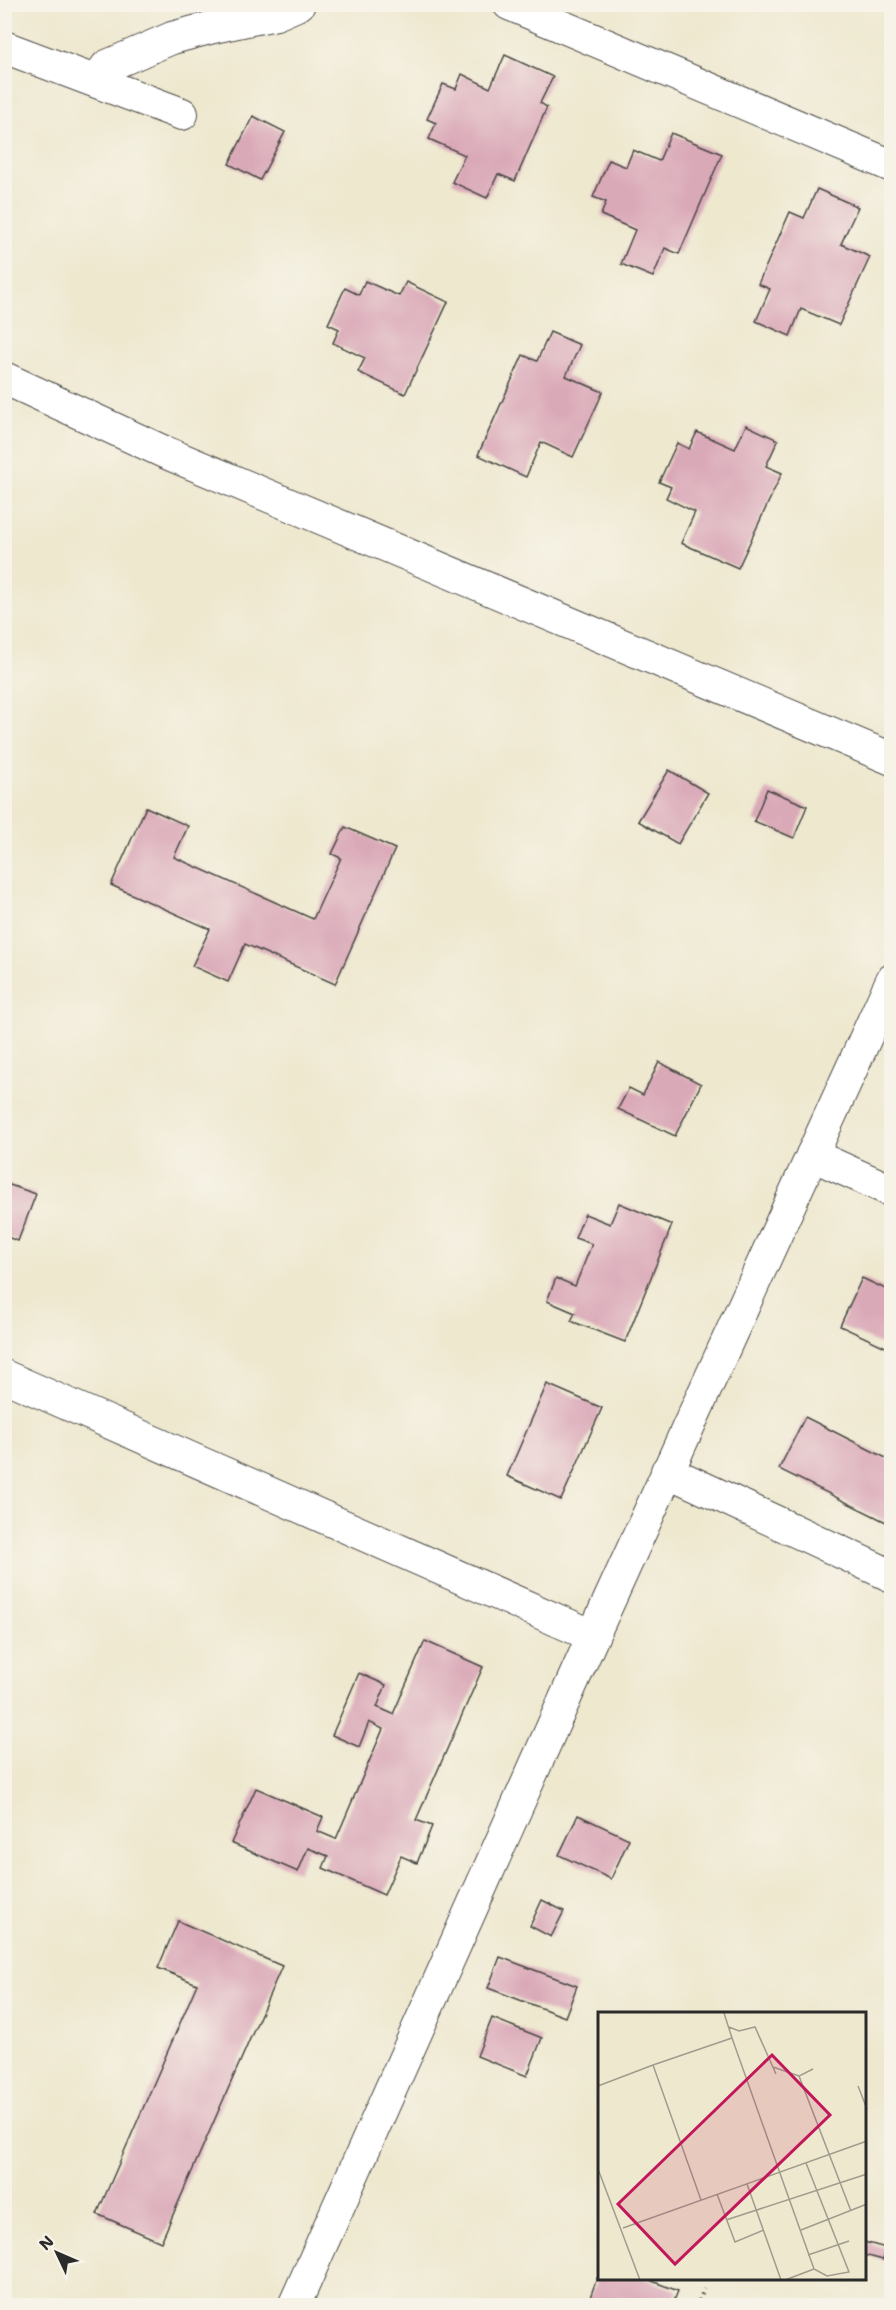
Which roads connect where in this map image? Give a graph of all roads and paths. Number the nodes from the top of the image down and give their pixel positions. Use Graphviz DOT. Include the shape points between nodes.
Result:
graph roads {
  1 [pos="299,4"];
  2 [pos="509,4"];
  3 [pos="4,47"];
  4 [pos="96,81"];
  5 [pos="182,114"];
  6 [pos="891,166"];
  7 [pos="4,378"];
  8 [pos="891,759"];
  9 [pos="891,980"];
  10 [pos="812,1155"];
  11 [pos="891,1191"];
  12 [pos="4,1376"];
  13 [pos="668,1471"];
  14 [pos="891,1576"];
  15 [pos="592,1636"];
  16 [pos="704,2289"];
  17 [pos="294,2306"];
  18 [pos="697,2306"];
  1 -- 4 [label="street" via="276,14 172,38 107,66"];
  2 -- 6 [label="street"];
  3 -- 4 [label="street"];
  4 -- 5 [label="street"];
  7 -- 8 [label="street" via="162,451"];
  9 -- 10 [label="street"];
  10 -- 11 [label="street"];
  10 -- 13 [label="street"];
  12 -- 15 [label="street"];
  13 -- 14 [label="street"];
  13 -- 15 [label="street"];
  15 -- 17 [label="street"];
  16 -- 18 [label="path"];
}
